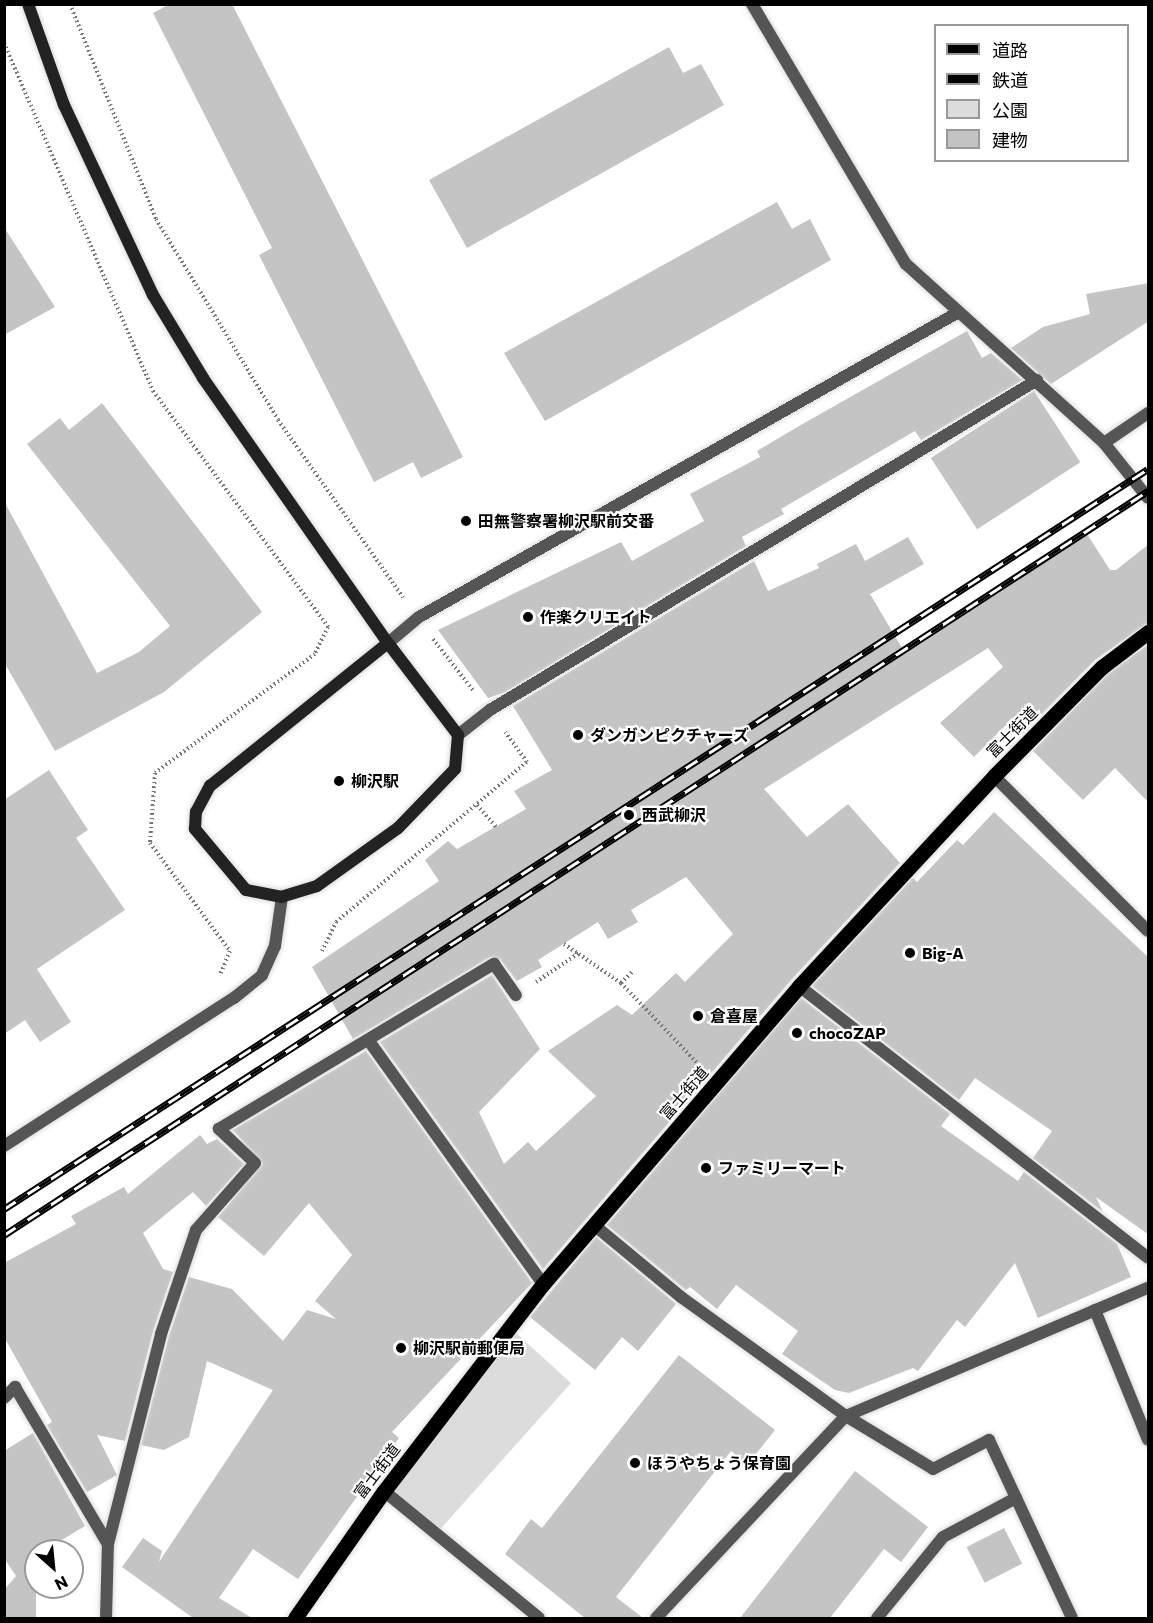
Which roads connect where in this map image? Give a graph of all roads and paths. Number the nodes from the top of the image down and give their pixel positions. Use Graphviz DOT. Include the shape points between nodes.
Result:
graph roads {
  1 [pos="28,4"];
  2 [pos="70,4"];
  3 [pos="752,4"];
  4 [pos="4,43"];
  5 [pos="957,313"];
  6 [pos="1037,380"];
  7 [pos="1149,413"];
  8 [pos="1104,442"];
  9 [pos="1149,498"];
  10 [pos="413,595"];
  11 [pos="1149,632"];
  12 [pos="433,639"];
  13 [pos="388,643"];
  14 [pos="474,691"];
  15 [pos="505,732"];
  16 [pos="458,735"];
  17 [pos="994,776"];
  18 [pos="477,805"];
  19 [pos="496,827"];
  20 [pos="282,897"];
  21 [pos="1149,931"];
  22 [pos="564,944"];
  23 [pos="322,951"];
  24 [pos="579,953"];
  25 [pos="633,971"];
  26 [pos="214,981"];
  27 [pos="621,983"];
  28 [pos="799,986"];
  29 [pos="516,995"];
  30 [pos="369,1041"];
  31 [pos="716,1083"];
  32 [pos="4,1146"];
  33 [pos="594,1225"];
  34 [pos="1149,1258"];
  35 [pos="543,1284"];
  36 [pos="1149,1288"];
  37 [pos="1095,1310"];
  38 [pos="4,1398"];
  39 [pos="846,1416"];
  40 [pos="1149,1440"];
  41 [pos="384,1491"];
  42 [pos="1016,1498"];
  43 [pos="108,1544"];
  44 [pos="106,1618"];
  45 [pos="295,1618"];
  46 [pos="539,1618"];
  47 [pos="656,1618"];
  48 [pos="877,1618"];
  49 [pos="1072,1618"];
  1 -- 13 [label="street" via="64,105 153,295 203,378"];
  2 -- 10 [label="path" via="156,219 278,420 389,582 404,599"];
  3 -- 5 [label="street" via="906,264"];
  4 -- 26 [label="path" via="153,391 328,627 315,654 155,773 150,843 230,951"];
  5 -- 6 [label="street"];
  5 -- 13 [label="street" via="419,617"];
  6 -- 8 [label="street"];
  6 -- 16 [label="street" via="490,710"];
  7 -- 8 [label="street"];
  8 -- 9 [label="street"];
  11 -- 17 [label="main road, 富士街道" via="1102,667"];
  12 -- 14 [label="path"];
  13 -- 16 [label="street"];
  13 -- 20 [label="street" via="210,786 196,812 195,829 246,890"];
  15 -- 18 [label="path" via="527,762"];
  16 -- 20 [label="street" via="454,769 398,828 317,886"];
  17 -- 21 [label="street"];
  17 -- 28 [label="main road, 富士街道"];
  18 -- 19 [label="path"];
  18 -- 23 [label="path" via="336,922"];
  20 -- 32 [label="street" via="275,946 262,975 234,998"];
  22 -- 24 [label="path"];
  24 -- 27 [label="path"];
  24 -- 29 [label="path"];
  25 -- 27 [label="path"];
  27 -- 31 [label="path"];
  28 -- 31 [label="main road, 富士街道"];
  28 -- 34 [label="street"];
  29 -- 30 [label="street" via="494,964"];
  30 -- 35 [label="street"];
  30 -- 43 [label="street" via="219,1129 255,1163 196,1230 161,1334"];
  31 -- 33 [label="main road, 富士街道"];
  33 -- 35 [label="main road, 富士街道"];
  33 -- 39 [label="street" via="681,1298"];
  35 -- 41 [label="main road, 富士街道"];
  36 -- 37 [label="street"];
  37 -- 39 [label="street"];
  37 -- 40 [label="street"];
  38 -- 43 [label="street" via="15,1387"];
  39 -- 42 [label="street" via="933,1469 989,1440"];
  39 -- 47 [label="street"];
  41 -- 45 [label="main road, 富士街道"];
  41 -- 46 [label="street"];
  42 -- 48 [label="street" via="943,1537"];
  42 -- 49 [label="street"];
  43 -- 44 [label="street"];
}
